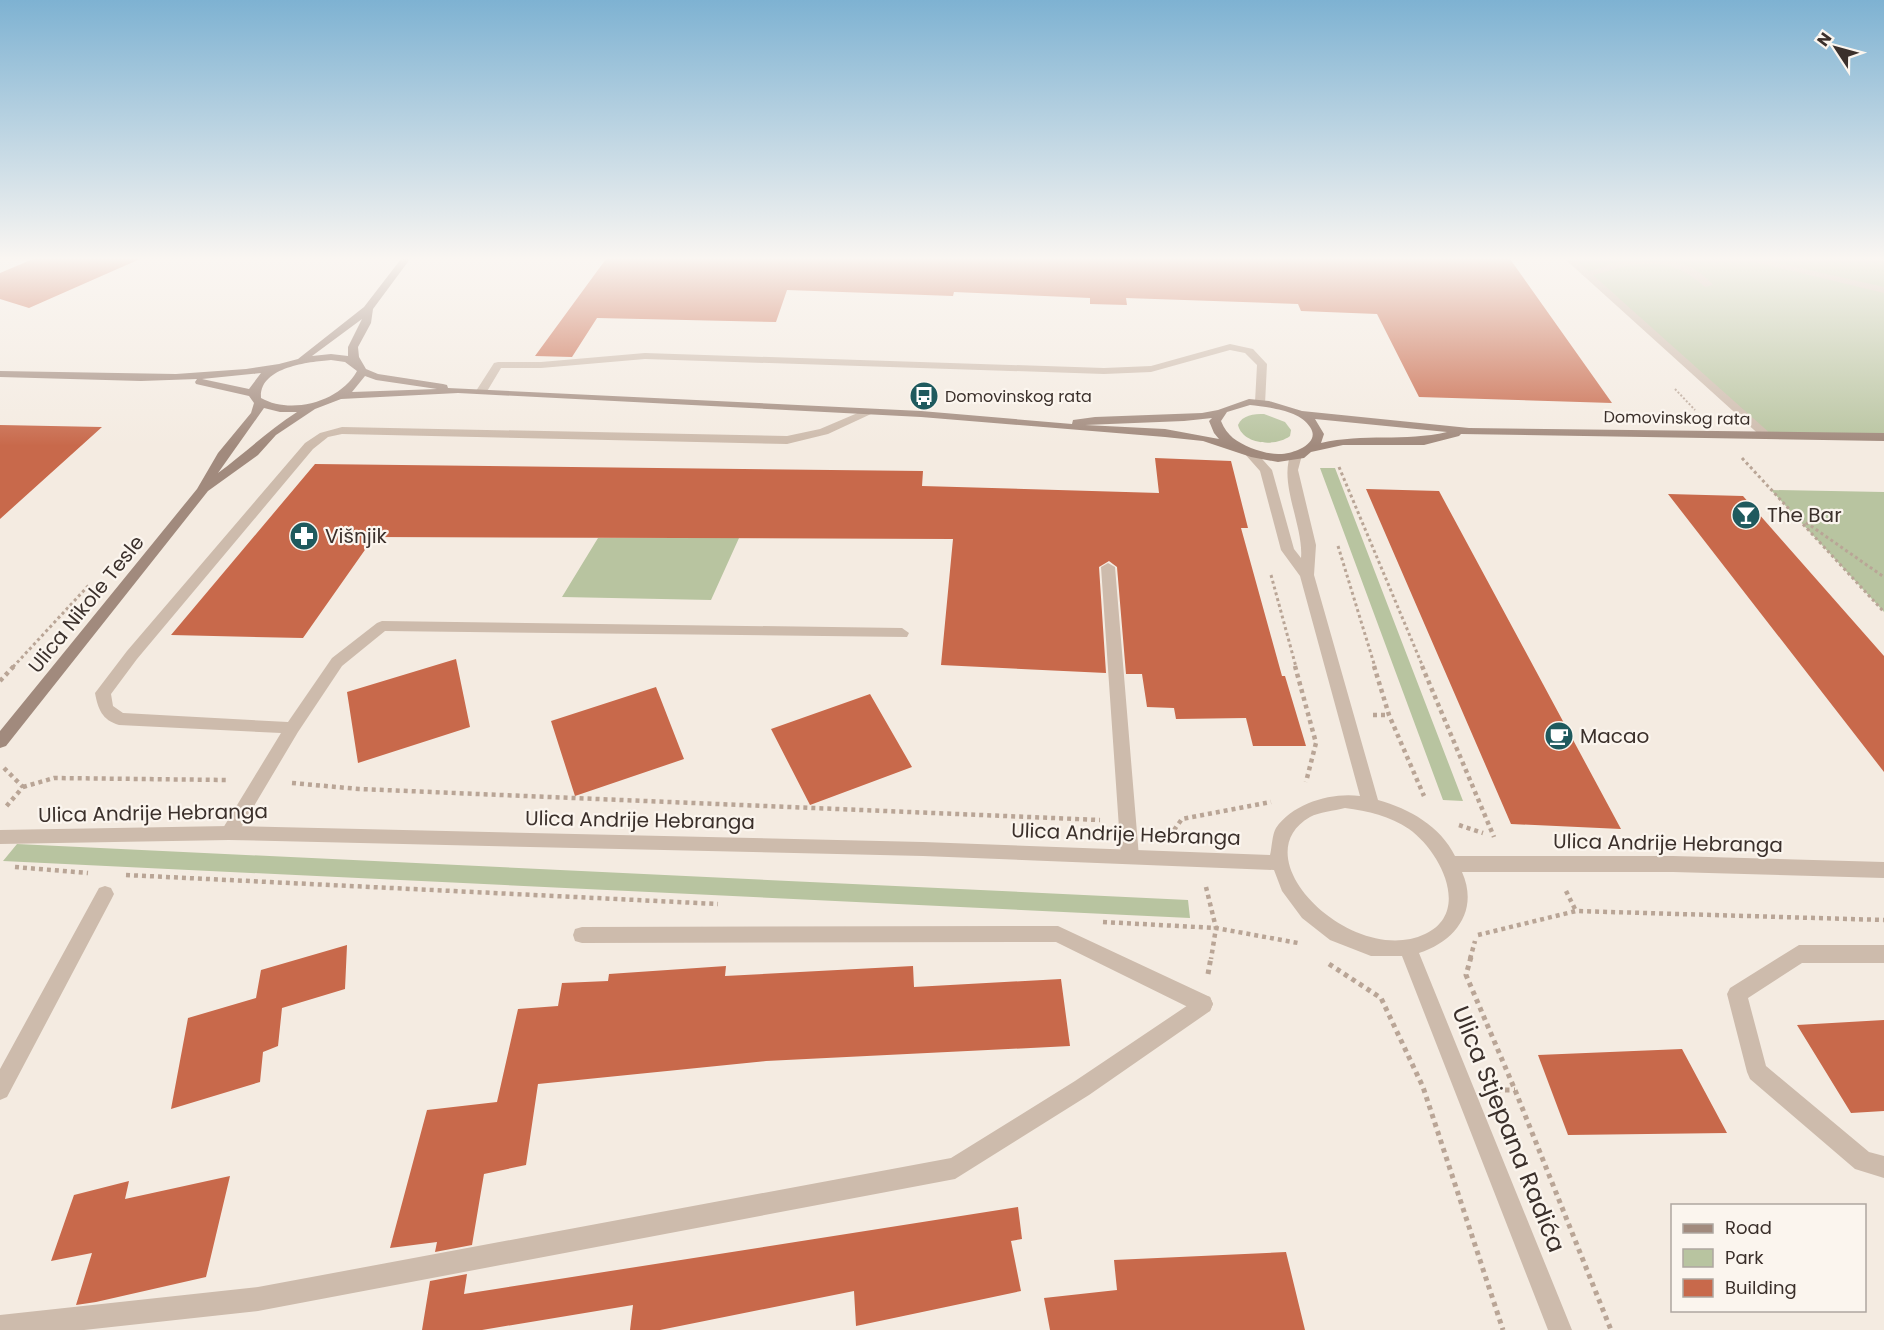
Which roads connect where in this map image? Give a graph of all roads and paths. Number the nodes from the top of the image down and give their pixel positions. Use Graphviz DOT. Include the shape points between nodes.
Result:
graph roads {
  1 [pos="353,321"];
  2 [pos="366,321"];
  3 [pos="1639,321"];
  4 [pos="296,362"];
  5 [pos="281,367"];
  6 [pos="359,367"];
  7 [pos="0,374"];
  8 [pos="171,377"];
  9 [pos="458,390"];
  10 [pos="482,391"];
  11 [pos="340,396"];
  12 [pos="256,398"];
  13 [pos="1261,402"];
  14 [pos="320,404"];
  15 [pos="867,412"];
  16 [pos="1220,413"];
  17 [pos="1302,414"];
  18 [pos="1054,425"];
  19 [pos="1469,431"];
  20 [pos="1720,436"];
  21 [pos="1768,437"];
  22 [pos="1884,437"];
  23 [pos="1235,447"];
  24 [pos="1310,449"];
  25 [pos="1250,453"];
  26 [pos="1296,455"];
  27 [pos="1733,461"];
  28 [pos="1744,461"];
  29 [pos="1756,461"];
  30 [pos="1337,462"];
  31 [pos="202,490"];
  32 [pos="1794,515"];
  33 [pos="1336,538"];
  34 [pos="1108,567"];
  35 [pos="1270,568"];
  36 [pos="1306,575"];
  37 [pos="1884,577"];
  38 [pos="1884,612"];
  39 [pos="902,633"];
  40 [pos="292,728"];
  41 [pos="0,742"];
  42 [pos="260,781"];
  43 [pos="1305,785"];
  44 [pos="23,788"];
  45 [pos="1281,800"];
  46 [pos="1371,804"];
  47 [pos="1428,805"];
  48 [pos="1127,821"];
  49 [pos="1453,823"];
  50 [pos="1174,830"];
  51 [pos="229,833"];
  52 [pos="0,837"];
  53 [pos="1494,837"];
  54 [pos="1504,838"];
  55 [pos="1130,857"];
  56 [pos="1198,860"];
  57 [pos="1279,862"];
  58 [pos="1452,864"];
  59 [pos="119,874"];
  60 [pos="1881,874"];
  61 [pos="105,894"];
  62 [pos="727,904"];
  63 [pos="1884,920"];
  64 [pos="1097,922"];
  65 [pos="1216,928"];
  66 [pos="582,935"];
  67 [pos="1304,947"];
  68 [pos="1408,948"];
  69 [pos="1884,954"];
  70 [pos="1323,960"];
  71 [pos="1203,1004"];
  72 [pos="0,1090"];
  73 [pos="1884,1167"];
  74 [pos="0,1327"];
  75 [pos="1503,1330"];
  76 [pos="1560,1330"];
  77 [pos="1611,1330"];
  1 -- 4 [label="main road"];
  2 -- 6 [label="main road" via="352,347"];
  3 -- 21 [label="street"];
  4 -- 5 [label="main road"];
  4 -- 6 [label="main road" via="331,357"];
  5 -- 8 [label="main road"];
  5 -- 12 [label="main road, Ulica Nikole Tesle" via="255,385"];
  6 -- 9 [label="main road" via="376,377"];
  6 -- 11 [label="main road" via="360,379"];
  7 -- 8 [label="main road"];
  8 -- 12 [label="main road" via="223,385"];
  9 -- 10 [label="main road"];
  9 -- 11 [label="main road"];
  10 -- 13 [label="street" via="498,365 645,356 1104,371 1151,369 1230,347 1249,351 1262,364"];
  10 -- 15 [label="main road"];
  11 -- 14 [label="main road"];
  12 -- 14 [label="main road" via="285,409"];
  12 -- 31 [label="main road, Ulica Nikole Tesle" via="256,414 222,456"];
  13 -- 16 [label="main road" via="1236,404"];
  13 -- 17 [label="main road, Domovinskog rata"];
  14 -- 31 [label="main road, Ulica Nikole Tesle" via="272,433 254,452"];
  15 -- 18 [label="main road"];
  15 -- 40 [label="street" via="824,432 788,440 342,430 324,435 309,446 250,514 103,693 106,709 119,719"];
  16 -- 18 [label="main road" via="1202,417 1107,417"];
  16 -- 23 [label="main road" via="1215,421 1216,430"];
  17 -- 19 [label="main road, Domovinskog rata"];
  17 -- 24 [label="main road" via="1318,435"];
  18 -- 23 [label="main road" via="1165,433"];
  19 -- 20 [label="main road, Domovinskog rata"];
  19 -- 24 [label="main road, Domovinskog rata" via="1424,441 1343,441"];
  20 -- 21 [label="main road, Domovinskog rata"];
  20 -- 28 [label="path"];
  21 -- 22 [label="main road, Domovinskog rata"];
  23 -- 25 [label="main road, Domovinskog rata"];
  24 -- 26 [label="main road, Domovinskog rata"];
  25 -- 26 [label="main road, Domovinskog rata" via="1267,457"];
  25 -- 36 [label="street" via="1266,470 1288,550"];
  26 -- 36 [label="street" via="1292,470 1309,545"];
  27 -- 28 [label="path"];
  28 -- 29 [label="path"];
  28 -- 32 [label="path"];
  30 -- 53 [label="path"];
  31 -- 41 [label="main road, Ulica Nikole Tesle"];
  32 -- 37 [label="path"];
  32 -- 38 [label="path"];
  33 -- 47 [label="path" via="1389,715"];
  34 -- 48 [label="street"];
  35 -- 43 [label="path" via="1316,743"];
  36 -- 46 [label="street"];
  39 -- 40 [label="street" via="382,626 337,662"];
  40 -- 42 [label="street"];
  42 -- 44 [label="path" via="54,778"];
  42 -- 48 [label="path"];
  42 -- 51 [label="street"];
  45 -- 50 [label="path" via="1182,819"];
  46 -- 57 [label="street" via="1322,803 1303,812 1287,824 1280,842"];
  46 -- 58 [label="street" via="1419,826"];
  48 -- 50 [label="path"];
  48 -- 55 [label="street"];
  49 -- 53 [label="path"];
  50 -- 56 [label="path"];
  51 -- 52 [label="street, Ulica Andrije Hebranga"];
  51 -- 55 [label="street, Ulica Andrije Hebranga"];
  53 -- 54 [label="path"];
  55 -- 56 [label="street, Ulica Andrije Hebranga"];
  56 -- 57 [label="street, Ulica Andrije Hebranga"];
  56 -- 65 [label="path"];
  57 -- 68 [label="street" via="1285,885 1301,907 1323,926 1379,948"];
  58 -- 60 [label="street, Ulica Andrije Hebranga" via="1673,864"];
  58 -- 68 [label="street" via="1459,886 1458,908 1449,927 1432,941"];
  59 -- 62 [label="path"];
  61 -- 72 [label="street"];
  63 -- 77 [label="path" via="1576,911 1477,935 1466,975"];
  64 -- 65 [label="path"];
  65 -- 67 [label="path" via="1295,941"];
  65 -- 71 [label="path"];
  66 -- 71 [label="street" via="1058,934"];
  68 -- 76 [label="street, Ulica Stjepana Radića"];
  69 -- 73 [label="street" via="1799,954 1737,994 1757,1072 1863,1161"];
  70 -- 75 [label="path" via="1381,998 1423,1087"];
  71 -- 74 [label="street" via="1082,1089 955,1168 258,1299"];
}
